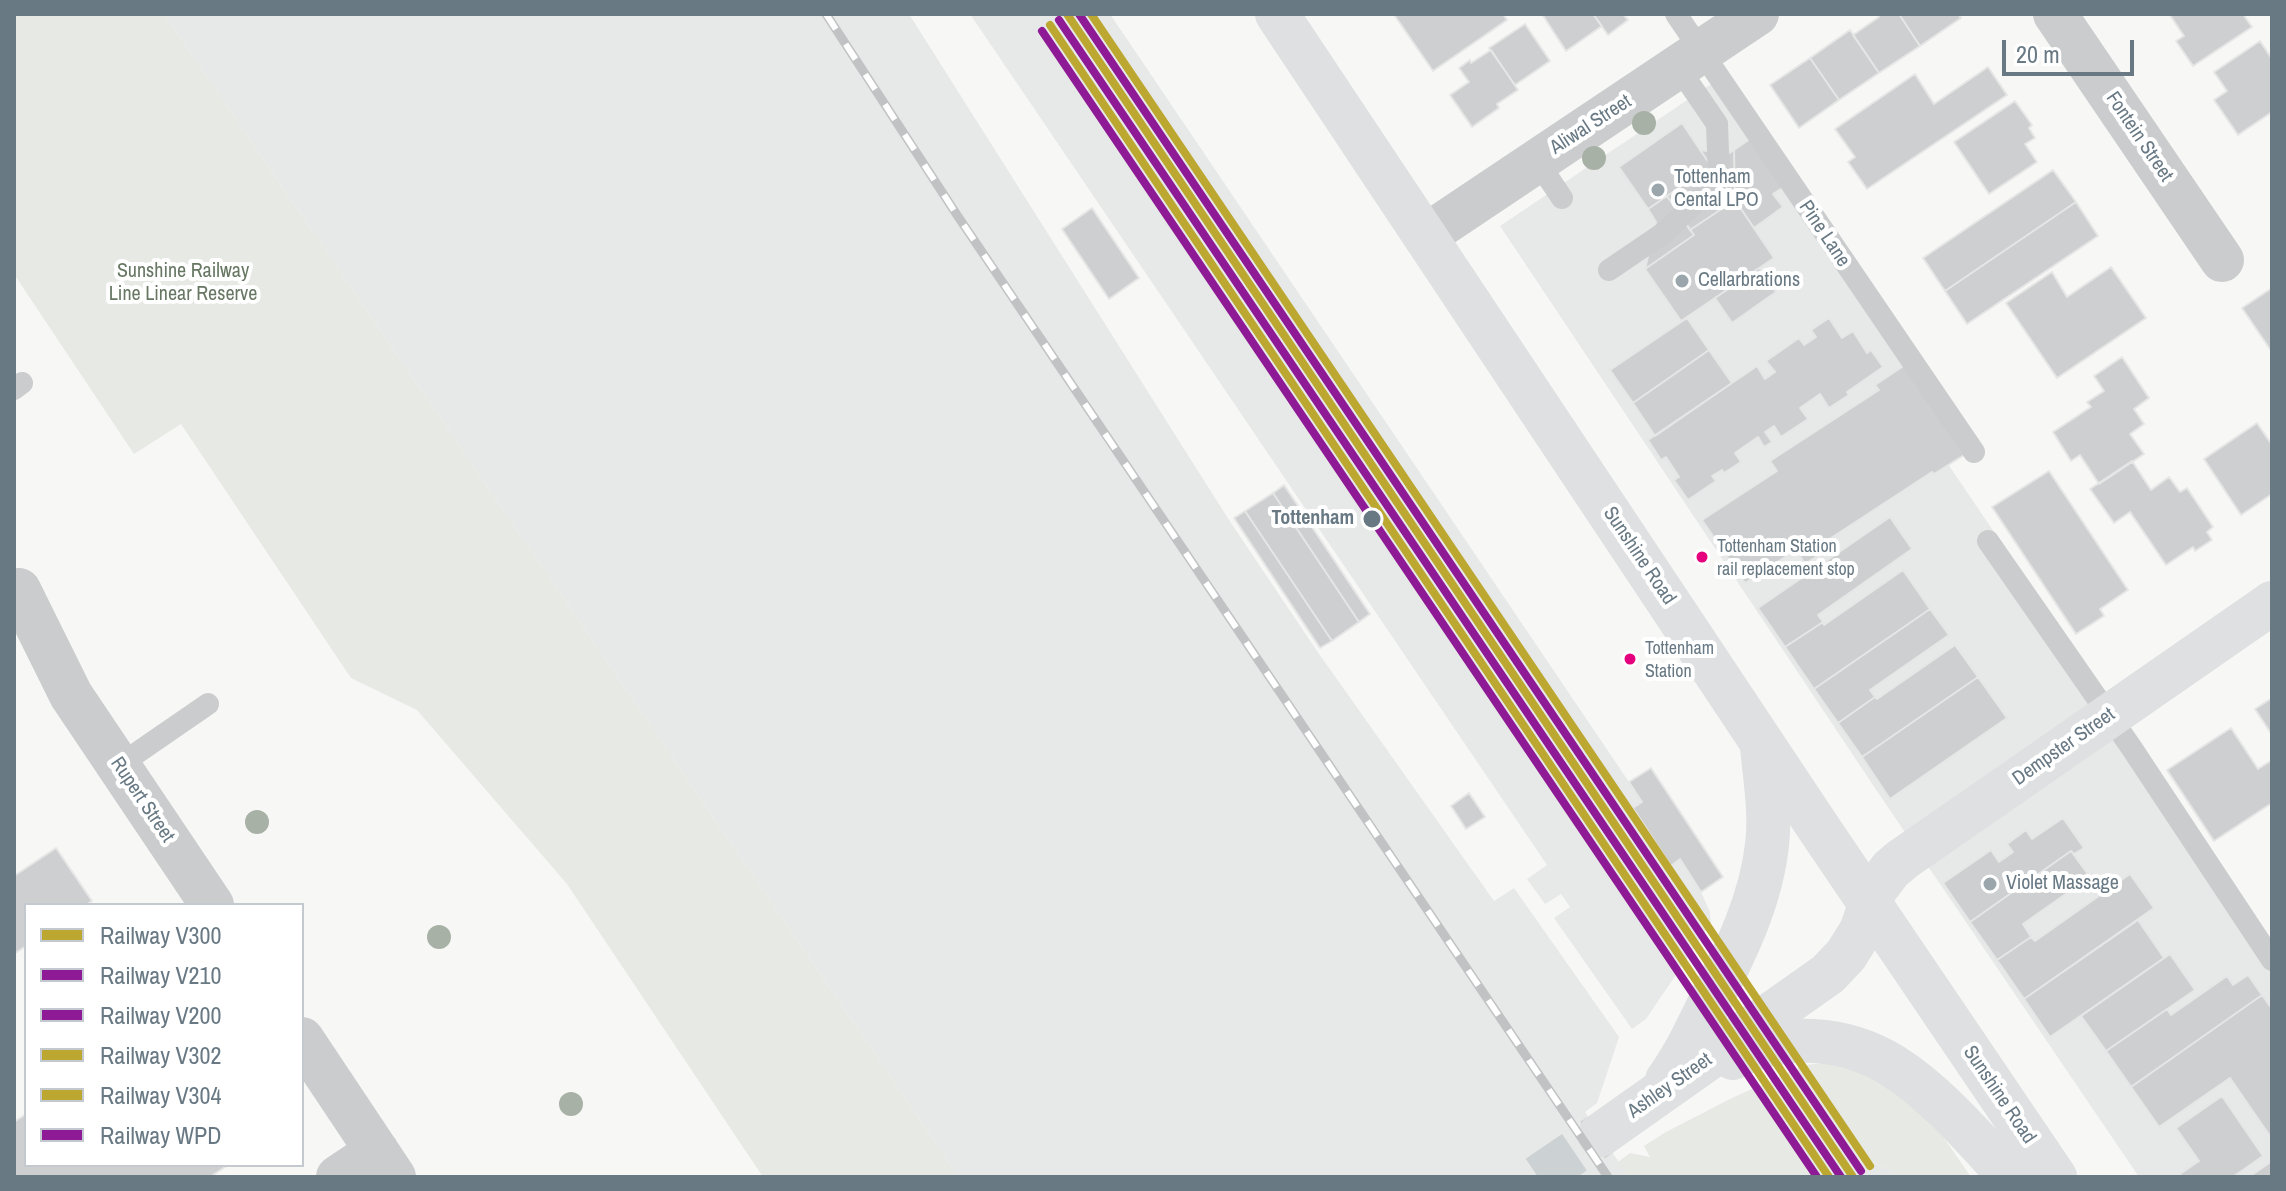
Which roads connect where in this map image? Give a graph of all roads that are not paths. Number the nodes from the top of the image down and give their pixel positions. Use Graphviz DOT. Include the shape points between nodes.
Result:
graph roads {
  1 [pos="1277,14"];
  2 [pos="1676,14"];
  3 [pos="1757,14"];
  4 [pos="2055,14"];
  5 [pos="1690,60"];
  6 [pos="1537,161"];
  7 [pos="1562,198"];
  8 [pos="1425,236"];
  9 [pos="2222,260"];
  10 [pos="1609,270"];
  11 [pos="1974,452"];
  12 [pos="1988,541"];
  13 [pos="16,582"];
  14 [pos="2272,603"];
  15 [pos="14,633"];
  16 [pos="71,695"];
  17 [pos="208,704"];
  18 [pos="2110,716"];
  19 [pos="1761,739"];
  20 [pos="118,766"];
  21 [pos="1869,902"];
  22 [pos="211,903"];
  23 [pos="2272,960"];
  24 [pos="304,1042"];
  25 [pos="1654,1098"];
  26 [pos="1600,1135"];
  27 [pos="386,1164"];
  28 [pos="338,1177"];
  29 [pos="2010,1177"];
  30 [pos="2055,1177"];
  1 -- 8 [label="main road, Sunshine Road"];
  2 -- 5 [label="lane, Pine Lane"];
  3 -- 5 [label="street, Aliwal Street"];
  4 -- 9 [label="street, Fontein Street"];
  5 -- 6 [label="street, Aliwal Street"];
  5 -- 10 [label="lane" via="1717,124 1719,179 1665,232"];
  5 -- 11 [label="lane, Pine Lane"];
  6 -- 7 [label="lane"];
  6 -- 8 [label="street, Aliwal Street"];
  8 -- 19 [label="main road, Sunshine Road"];
  12 -- 18 [label="lane"];
  13 -- 16 [label="street, Rupert Street"];
  14 -- 18 [label="main road, Dempster Street"];
  15 -- 16 [label="street, Rupert Street"];
  16 -- 20 [label="street, Rupert Street"];
  17 -- 20 [label="lane"];
  18 -- 21 [label="main road, Dempster Street" via="1903,859 1882,878"];
  18 -- 23 [label="lane"];
  19 -- 21 [label="main road, Sunshine Road"];
  19 -- 25 [label="main road" via="1768,821 1763,871 1727,971"];
  20 -- 22 [label="street, Rupert Street"];
  21 -- 25 [label="main road, Ashley Street" via="1861,931 1828,974"];
  21 -- 30 [label="main road, Sunshine Road"];
  24 -- 27 [label="street"];
  25 -- 26 [label="main road, Ashley Street"];
  25 -- 29 [label="main road" via="1760,1046 1790,1040 1831,1044 1879,1059 1906,1075"];
  27 -- 28 [label="street"];
}
